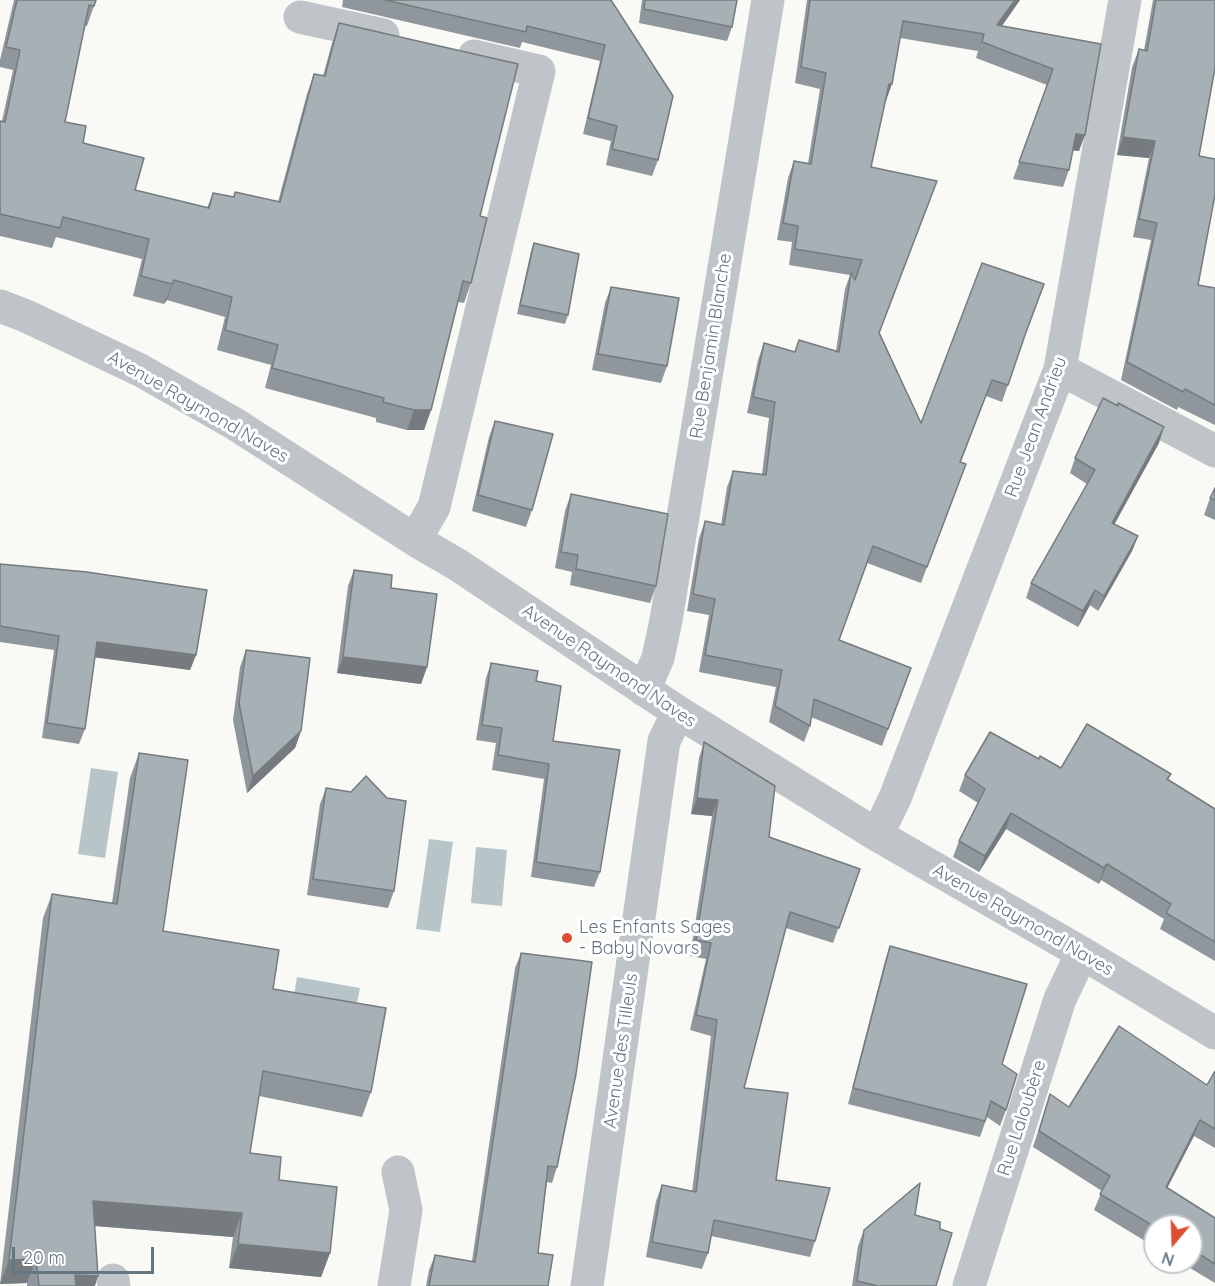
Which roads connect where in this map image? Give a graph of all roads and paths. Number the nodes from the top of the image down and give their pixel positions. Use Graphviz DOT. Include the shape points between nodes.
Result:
graph roads {
  1 [pos="768,0"];
  2 [pos="1125,0"];
  3 [pos="300,17"];
  4 [pos="414,42"];
  5 [pos="448,50"];
  6 [pos="0,306"];
  7 [pos="1060,369"];
  8 [pos="1215,450"];
  9 [pos="415,540"];
  10 [pos="644,690"];
  11 [pos="678,712"];
  12 [pos="877,835"];
  13 [pos="1082,953"];
  14 [pos="1215,1033"];
  15 [pos="398,1172"];
  16 [pos="394,1286"];
  17 [pos="587,1286"];
  18 [pos="969,1286"];
  1 -- 10 [label="street, Rue Benjamin Blanche" via="666,620 658,658"];
  2 -- 7 [label="street, Rue Jean Andrieu"];
  3 -- 4 [label="street"];
  5 -- 9 [label="street" via="539,71 434,507"];
  6 -- 9 [label="street, Avenue Raymond Naves" via="140,370 235,424"];
  7 -- 8 [label="street"];
  7 -- 12 [label="street, Rue Jean Andrieu" via="895,798"];
  9 -- 10 [label="street, Avenue Raymond Naves"];
  10 -- 11 [label="street, Avenue Raymond Naves"];
  11 -- 12 [label="street, Avenue Raymond Naves"];
  11 -- 17 [label="street, Avenue des Tilleuls" via="664,741"];
  12 -- 13 [label="street, Avenue Raymond Naves"];
  13 -- 14 [label="street, Avenue Raymond Naves"];
  13 -- 18 [label="street, Rue Laloubère" via="1060,999"];
  15 -- 16 [label="street" via="406,1210"];
}
